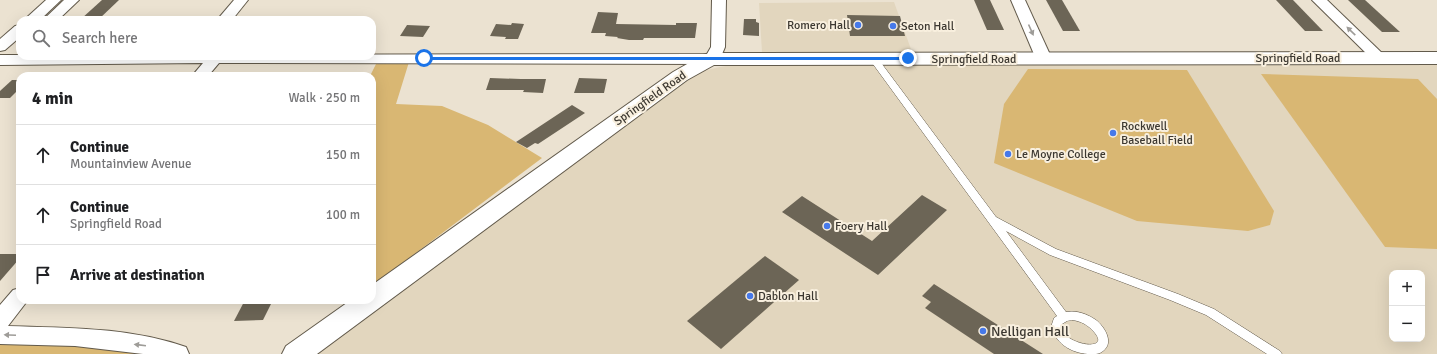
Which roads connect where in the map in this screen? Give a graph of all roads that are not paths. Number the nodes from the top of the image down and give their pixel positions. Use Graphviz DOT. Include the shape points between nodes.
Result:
graph roads {
  1 [pos="54,0"];
  2 [pos="72,0"];
  3 [pos="240,0"];
  4 [pos="719,0"];
  5 [pos="1018,0"];
  6 [pos="1319,0"];
  7 [pos="36,16"];
  8 [pos="54,16"];
  9 [pos="227,16"];
  10 [pos="16,35"];
  11 [pos="16,49"];
  12 [pos="2,58"];
  13 [pos="16,58"];
  14 [pos="376,58"];
  15 [pos="873,58"];
  16 [pos="1380,58"];
  17 [pos="1437,58"];
  18 [pos="710,59"];
  19 [pos="1044,59"];
  20 [pos="213,60"];
  21 [pos="203,72"];
  22 [pos="991,219"];
  23 [pos="376,295"];
  24 [pos="16,301"];
  25 [pos="364,304"];
  26 [pos="1064,317"];
  27 [pos="0,320"];
  28 [pos="0,335"];
  29 [pos="1079,353"];
  30 [pos="178,354"];
  31 [pos="296,354"];
  32 [pos="1276,354"];
  1 -- 7 [label="street"];
  2 -- 8 [label="street"];
  3 -- 9 [label="street"];
  4 -- 18 [label="street" via="718,47 715,56"];
  5 -- 19 [label="street, one-way"];
  16 -- 6 [label="street, one-way"];
  10 -- 12 [label="street"];
  11 -- 12 [label="street"];
  12 -- 13 [label="street"];
  14 -- 18 [label="street"];
  15 -- 18 [label="street, Springfield Road"];
  15 -- 19 [label="street, Springfield Road"];
  15 -- 22 [label="lane"];
  16 -- 17 [label="street, Springfield Road"];
  16 -- 19 [label="street, Springfield Road"];
  18 -- 23 [label="street, Springfield Road" via="680,76"];
  20 -- 21 [label="street"];
  22 -- 26 [label="lane"];
  22 -- 32 [label="lane" via="1053,252 1210,312"];
  24 -- 27 [label="street"];
  25 -- 31 [label="street, Springfield Road"];
  26 -- 29 [label="lane" via="1056,324 1056,332 1060,340"];
  26 -- 29 [label="lane" via="1086,318 1101,331 1103,339 1096,351"];
  30 -- 28 [label="street, one-way" via="146,345 76,337"];
}
